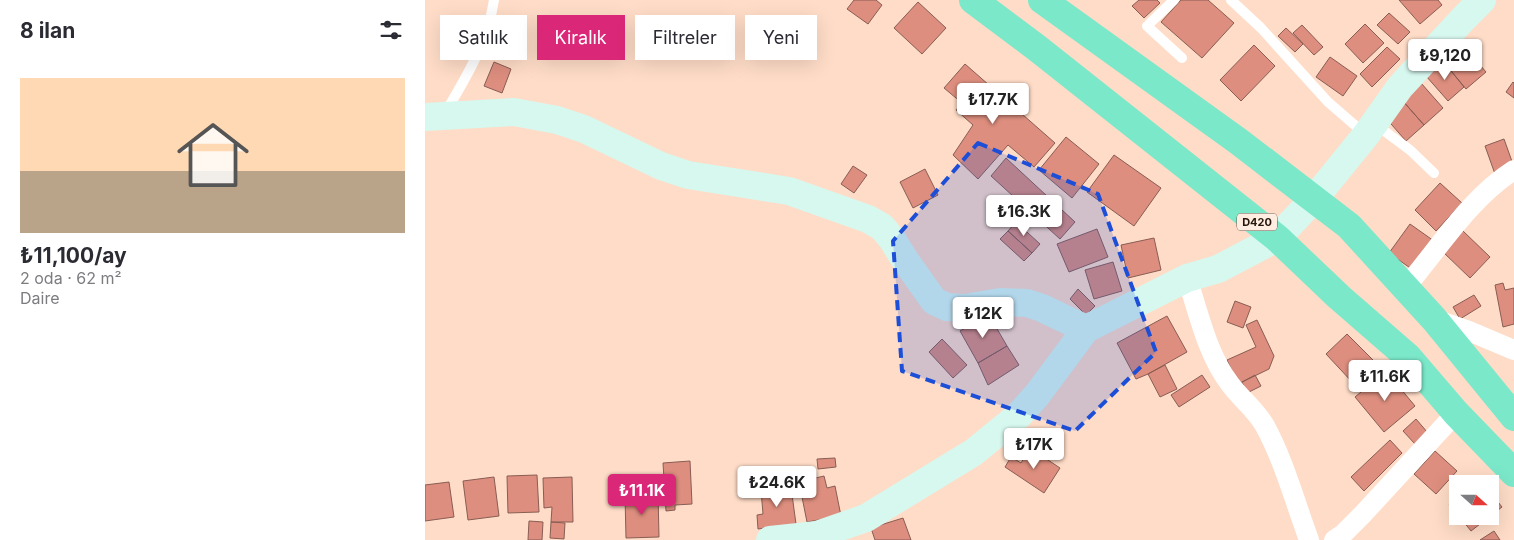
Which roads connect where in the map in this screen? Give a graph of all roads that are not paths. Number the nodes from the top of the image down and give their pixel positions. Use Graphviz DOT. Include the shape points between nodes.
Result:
graph roads {
  1 [pos="494,0"];
  2 [pos="973,0"];
  3 [pos="1173,0"];
  4 [pos="1231,0"];
  5 [pos="1483,0"];
  6 [pos="1050,3"];
  7 [pos="1182,58"];
  8 [pos="434,117"];
  9 [pos="1370,129"];
  10 [pos="1514,170"];
  11 [pos="1434,173"];
  12 [pos="1314,199"];
  13 [pos="1277,238"];
  14 [pos="1187,278"];
  15 [pos="1405,288"];
  16 [pos="1434,319"];
  17 [pos="1086,329"];
  18 [pos="1514,350"];
  19 [pos="1456,413"];
  20 [pos="1514,417"];
  21 [pos="1514,473"];
  22 [pos="770,540"];
  23 [pos="1309,540"];
  24 [pos="1334,540"];
  1 -- 8 [label="lane" via="492,16 476,57 458,92"];
  2 -- 13 [label="highway, D420"];
  3 -- 7 [label="lane" via="1147,26"];
  4 -- 9 [label="lane" via="1328,102"];
  5 -- 9 [label="street" via="1400,87"];
  6 -- 12 [label="highway"];
  8 -- 17 [label="street" via="514,112 557,120 687,175 789,191 868,219 881,227 934,301 947,307 965,308 999,302 1027,303"];
  9 -- 11 [label="lane" via="1410,150"];
  9 -- 12 [label="street"];
  10 -- 15 [label="street" via="1491,186 1473,205"];
  12 -- 13 [label="street"];
  12 -- 15 [label="highway" via="1349,226"];
  13 -- 14 [label="street" via="1218,270"];
  13 -- 19 [label="highway, D420" via="1408,356"];
  14 -- 17 [label="street"];
  14 -- 23 [label="street" via="1216,361 1230,384 1258,415 1276,449"];
  15 -- 16 [label="highway"];
  16 -- 18 [label="street"];
  16 -- 20 [label="highway"];
  17 -- 22 [label="street" via="1018,416 974,452 866,518 817,535"];
  19 -- 21 [label="highway, D420"];
  19 -- 24 [label="street" via="1363,514"];
}
